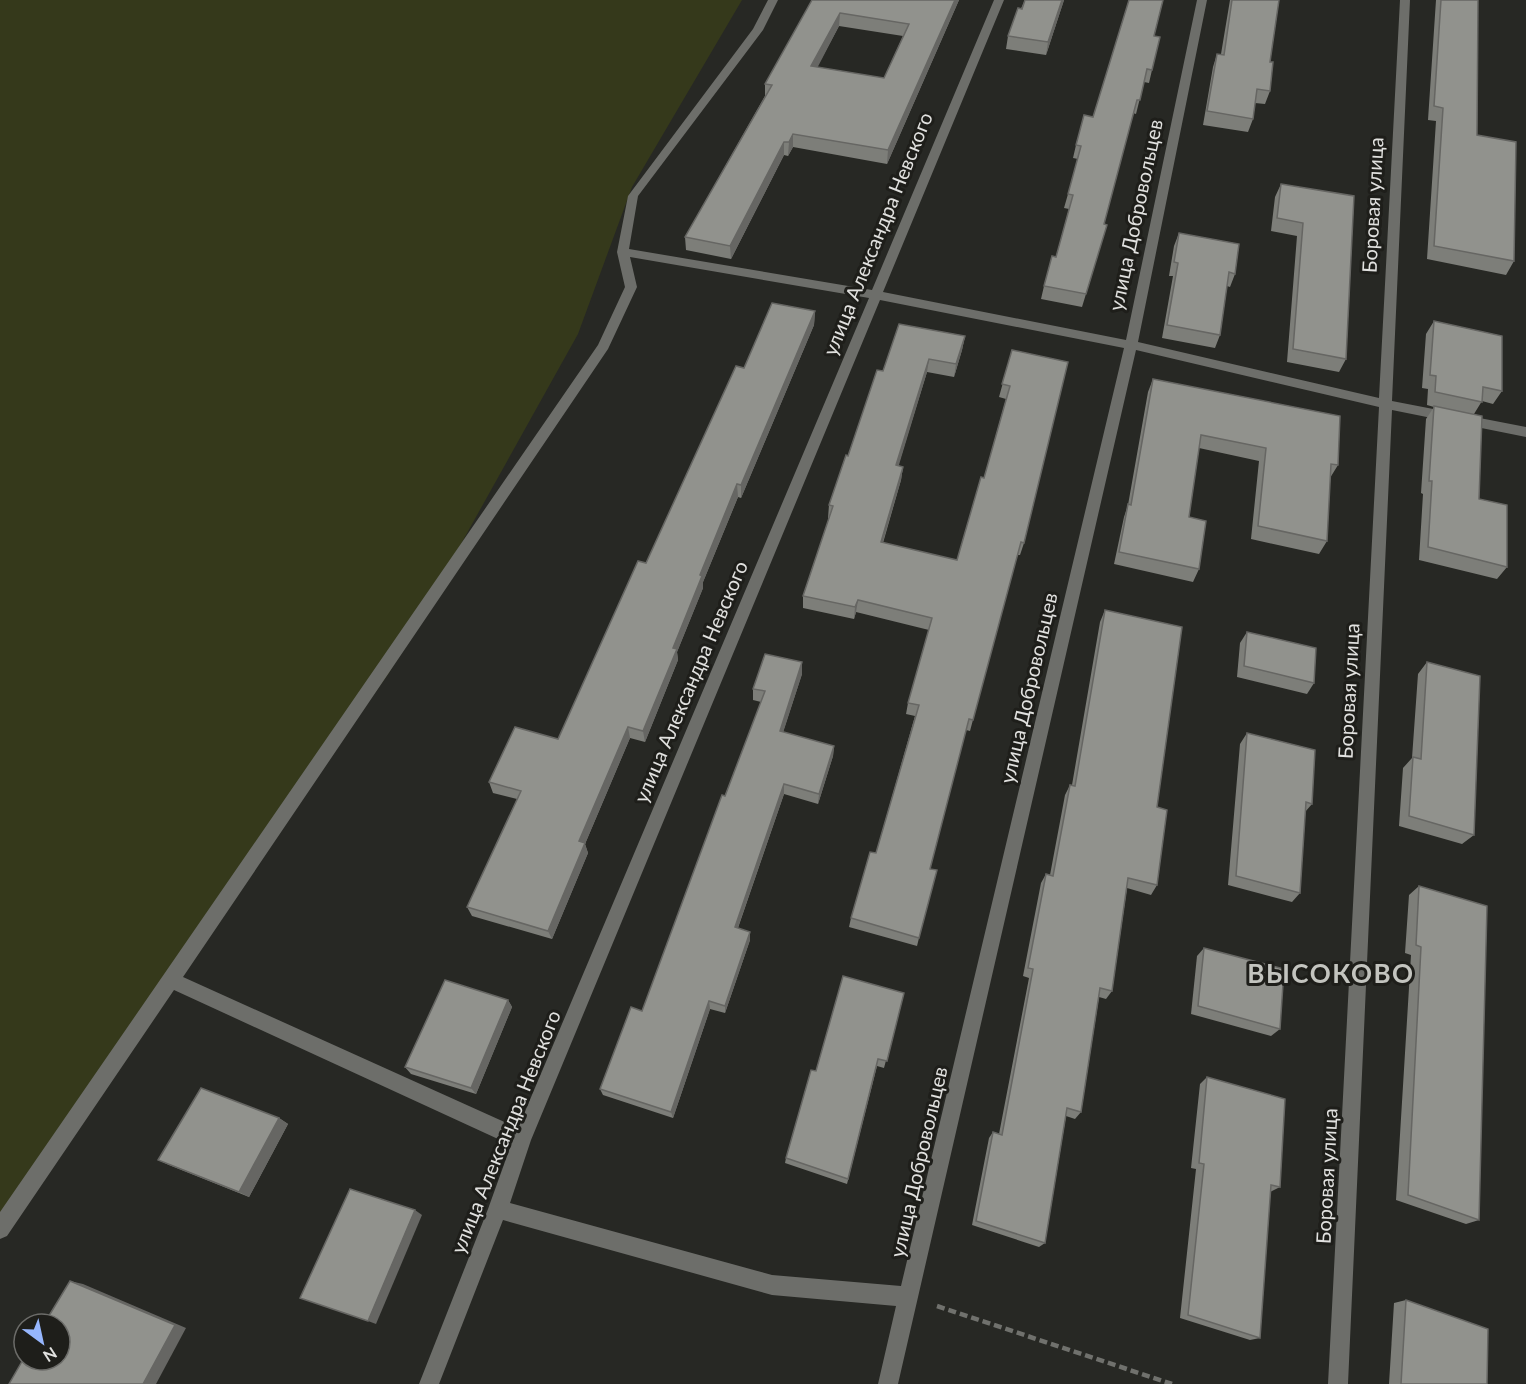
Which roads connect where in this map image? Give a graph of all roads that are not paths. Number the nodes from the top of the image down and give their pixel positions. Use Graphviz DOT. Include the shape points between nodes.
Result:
graph roads {
  1 [pos="773,0"];
  2 [pos="999,0"];
  3 [pos="1202,0"];
  4 [pos="1405,0"];
  5 [pos="624,252"];
  6 [pos="876,295"];
  7 [pos="1131,345"];
  8 [pos="1384,405"];
  9 [pos="1526,432"];
  10 [pos="171,980"];
  11 [pos="522,1140"];
  12 [pos="498,1209"];
  13 [pos="0,1229"];
  14 [pos="909,1297"];
  15 [pos="429,1384"];
  16 [pos="888,1384"];
  17 [pos="1338,1384"];
  1 -- 5 [label="street" via="758,30 633,196"];
  2 -- 6 [label="street, улица Александра Невского"];
  3 -- 7 [label="street, улица Добровольцев"];
  4 -- 8 [label="street, Боровая улица"];
  5 -- 6 [label="street"];
  5 -- 10 [label="street" via="631,287 604,346"];
  6 -- 7 [label="street"];
  6 -- 11 [label="street, улица Александра Невского"];
  7 -- 8 [label="street"];
  7 -- 14 [label="street, улица Добровольцев"];
  8 -- 9 [label="street"];
  8 -- 17 [label="street, Боровая улица"];
  10 -- 11 [label="street"];
  10 -- 13 [label="street"];
  11 -- 12 [label="street, улица Александра Невского"];
  12 -- 14 [label="street" via="772,1285"];
  12 -- 15 [label="street, улица Александра Невского"];
  14 -- 16 [label="street, улица Добровольцев"];
}
